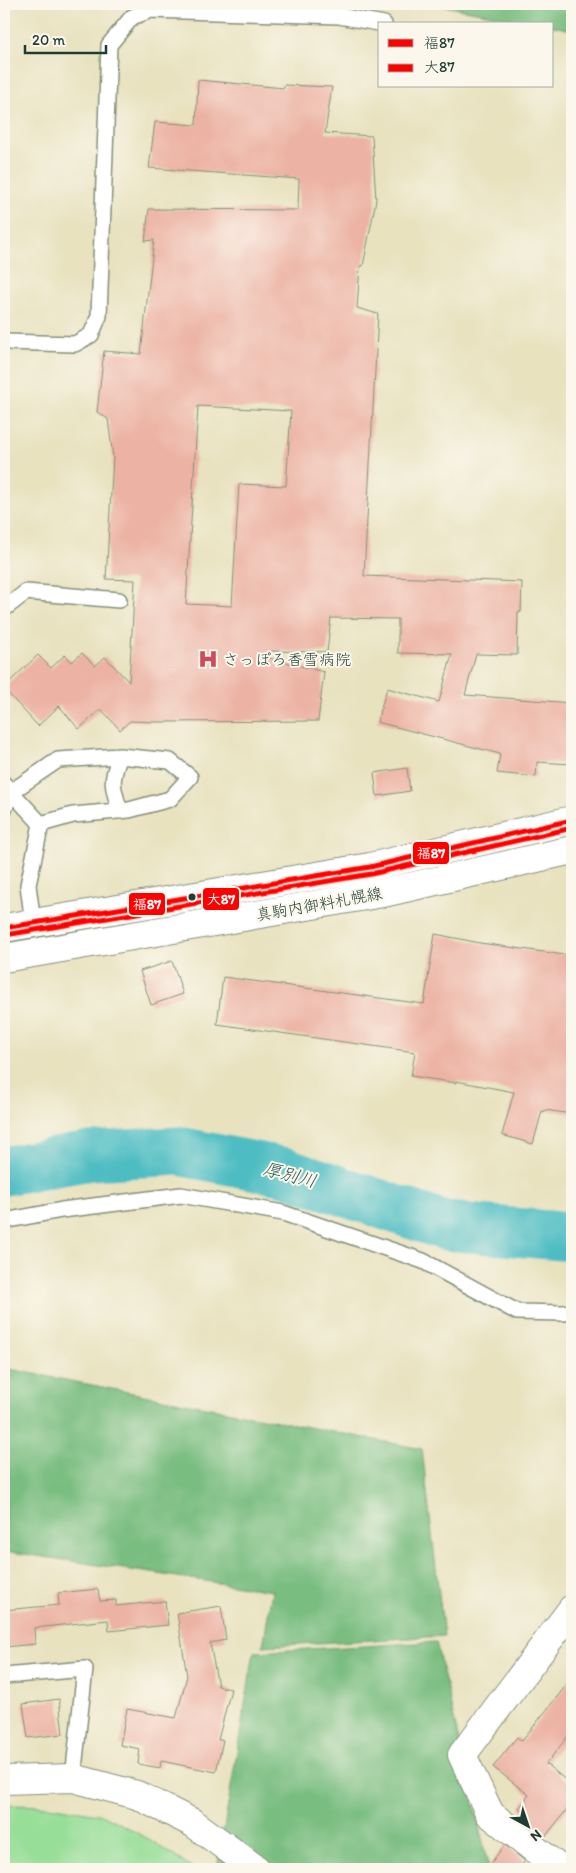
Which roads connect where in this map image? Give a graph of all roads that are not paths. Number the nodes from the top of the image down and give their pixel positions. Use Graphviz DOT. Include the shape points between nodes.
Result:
graph roads {
  1 [pos="378,23"];
  2 [pos="4,342"];
  3 [pos="120,600"];
  4 [pos="4,608"];
  5 [pos="120,756"];
  6 [pos="8,788"];
  7 [pos="4,810"];
  8 [pos="120,810"];
  9 [pos="572,820"];
  10 [pos="41,824"];
  11 [pos="572,850"];
  12 [pos="33,923"];
  13 [pos="4,928"];
  14 [pos="4,958"];
  15 [pos="4,1221"];
  16 [pos="572,1312"];
  17 [pos="572,1609"];
  18 [pos="4,1676"];
  19 [pos="73,1778"];
  20 [pos="4,1780"];
  21 [pos="256,1869"];
  22 [pos="560,1869"];
  1 -- 2 [label="lane" via="340,16 151,10 132,17 109,45 99,316 91,335 75,344"];
  3 -- 4 [label="lane" via="26,592"];
  5 -- 6 [label="lane" via="58,760"];
  5 -- 8 [label="lane" via="112,786"];
  5 -- 8 [label="lane" via="170,761 190,778 170,799"];
  6 -- 7 [label="lane"];
  6 -- 10 [label="lane"];
  8 -- 10 [label="lane" via="74,815"];
  9 -- 12 [label="main road, 真駒内御料札幌線" via="370,867"];
  10 -- 12 [label="lane" via="28,885"];
  11 -- 14 [label="main road, 真駒内御料札幌線" via="383,893"];
  12 -- 13 [label="main road, 真駒内御料札幌線"];
  15 -- 16 [label="lane" via="181,1195 284,1213 423,1261 517,1312"];
  17 -- 22 [label="main road" via="462,1755 490,1814"];
  18 -- 19 [label="lane" via="85,1669"];
  19 -- 20 [label="main road"];
  19 -- 21 [label="main road" via="137,1794 193,1823"];
}
